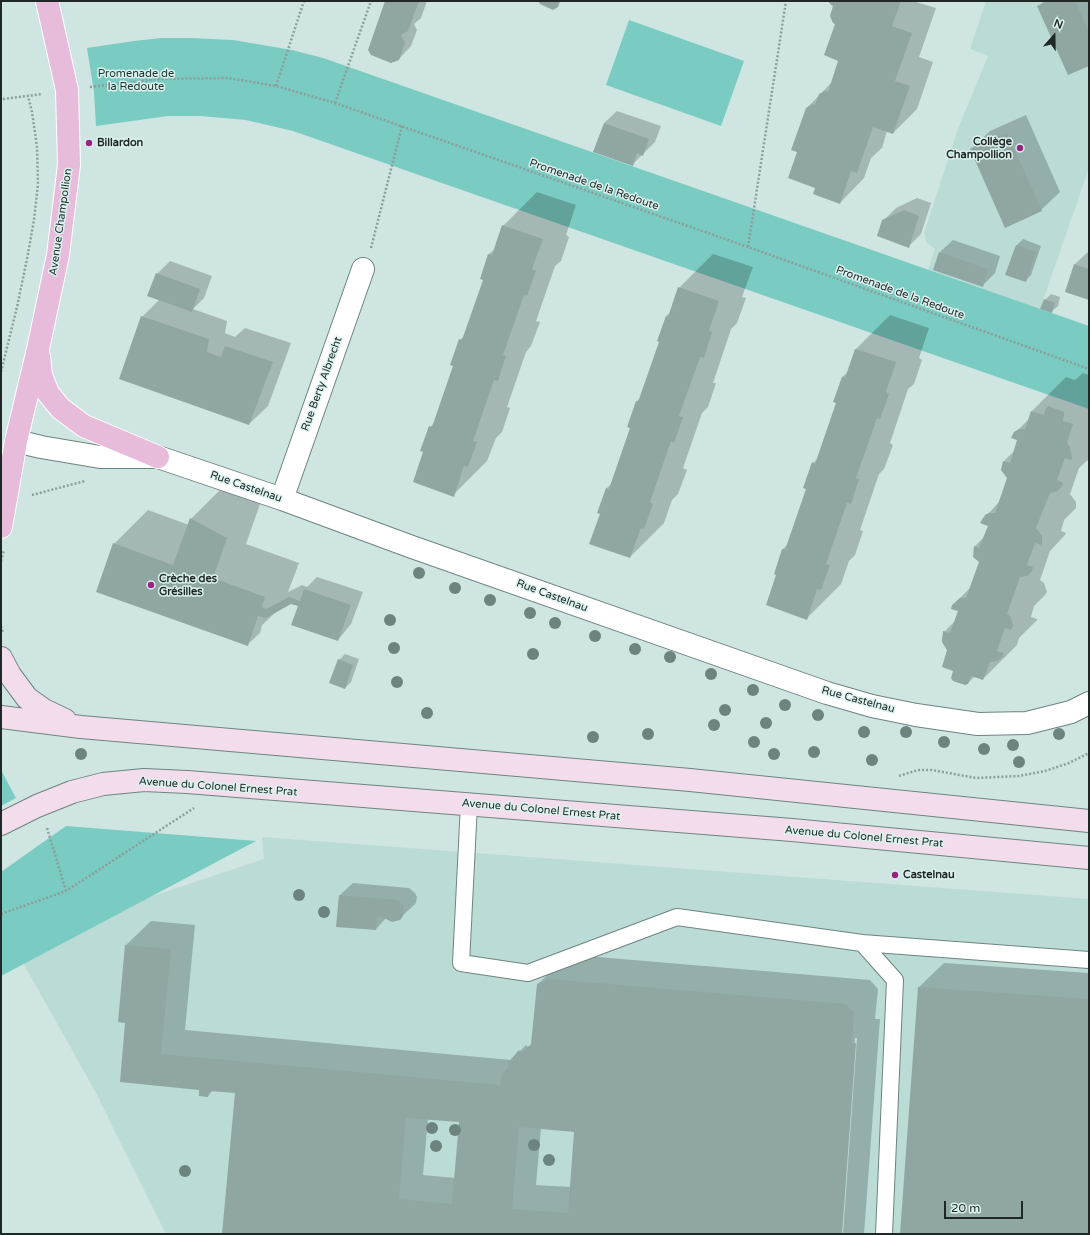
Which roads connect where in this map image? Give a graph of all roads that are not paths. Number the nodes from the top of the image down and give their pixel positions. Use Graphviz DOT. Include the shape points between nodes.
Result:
graph roads {
  1 [pos="48,1"];
  2 [pos="363,269"];
  3 [pos="38,348"];
  4 [pos="9,439"];
  5 [pos="158,457"];
  6 [pos="282,499"];
  7 [pos="3,536"];
  8 [pos="1,658"];
  9 [pos="1089,703"];
  10 [pos="1,718"];
  11 [pos="81,728"];
  12 [pos="469,804"];
  13 [pos="1089,821"];
  14 [pos="1,824"];
  15 [pos="1089,858"];
  16 [pos="862,943"];
  17 [pos="1089,960"];
  18 [pos="884,1234"];
  1 -- 3 [label="main road, Avenue Champollion" via="67,90 69,165 58,255"];
  2 -- 6 [label="street, Rue Berty Albrecht"];
  3 -- 4 [label="main road, Avenue Champollion"];
  3 -- 5 [label="main road" via="48,393 60,408 84,426"];
  4 -- 5 [label="street, Rue Castelnau" via="100,457"];
  4 -- 7 [label="main road, Avenue Champollion"];
  5 -- 6 [label="street, Rue Castelnau"];
  6 -- 9 [label="street, Rue Castelnau" via="828,693 872,706 978,724 1027,723 1071,712"];
  8 -- 11 [label="main road" via="27,698 44,710"];
  10 -- 11 [label="main road"];
  11 -- 13 [label="main road" via="690,780"];
  12 -- 14 [label="main road, Avenue du Colonel Ernest Prat" via="144,780 103,784 72,792"];
  12 -- 15 [label="main road, Avenue du Colonel Ernest Prat"];
  12 -- 16 [label="lane" via="461,962 528,973 677,917"];
  16 -- 17 [label="lane"];
  16 -- 18 [label="lane" via="896,980"];
}
